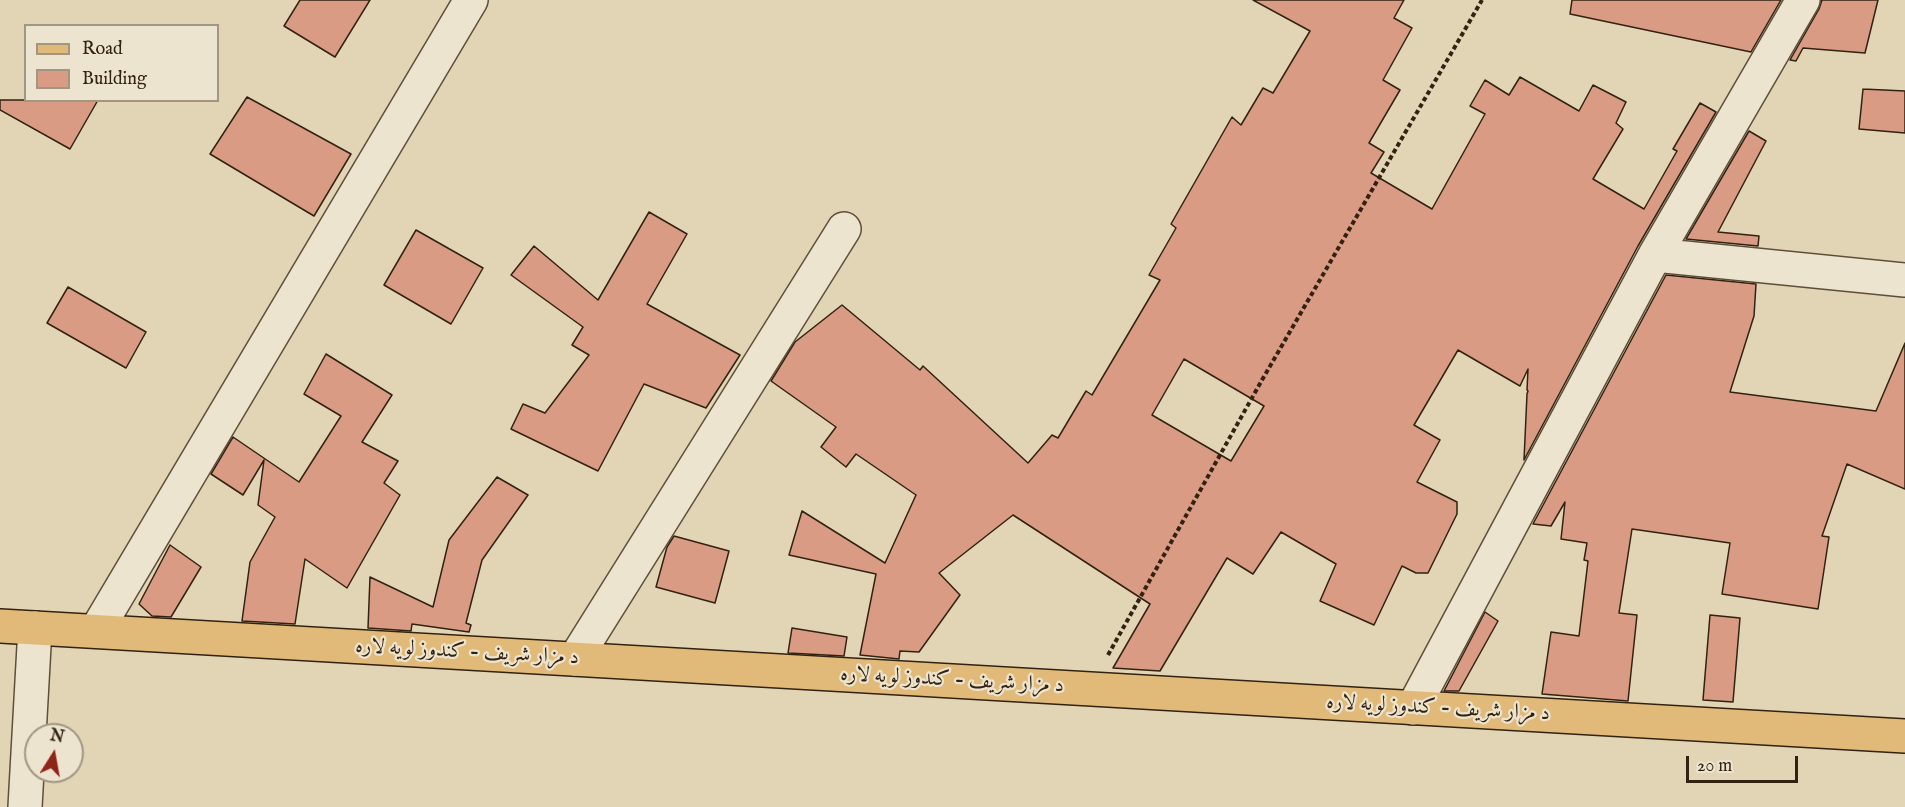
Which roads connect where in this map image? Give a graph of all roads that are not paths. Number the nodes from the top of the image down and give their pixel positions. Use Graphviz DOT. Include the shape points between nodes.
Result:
graph roads {
  1 [pos="471,0"];
  2 [pos="1803,0"];
  3 [pos="844,229"];
  4 [pos="1655,255"];
  5 [pos="1905,280"];
  6 [pos="0,626"];
  7 [pos="35,628"];
  8 [pos="96,631"];
  9 [pos="575,659"];
  10 [pos="1413,708"];
  11 [pos="1905,736"];
  12 [pos="25,807"];
  1 -- 8 [label="street"];
  2 -- 4 [label="street"];
  3 -- 9 [label="street"];
  4 -- 5 [label="street"];
  4 -- 10 [label="street"];
  6 -- 7 [label="main road, د مزار شریف - کندوز لویه لاره"];
  7 -- 8 [label="main road, د مزار شریف - کندوز لویه لاره"];
  7 -- 12 [label="street"];
  8 -- 9 [label="main road, د مزار شریف - کندوز لویه لاره"];
  9 -- 10 [label="main road, د مزار شریف - کندوز لویه لاره"];
  10 -- 11 [label="main road, د مزار شریف - کندوز لویه لاره"];
}
